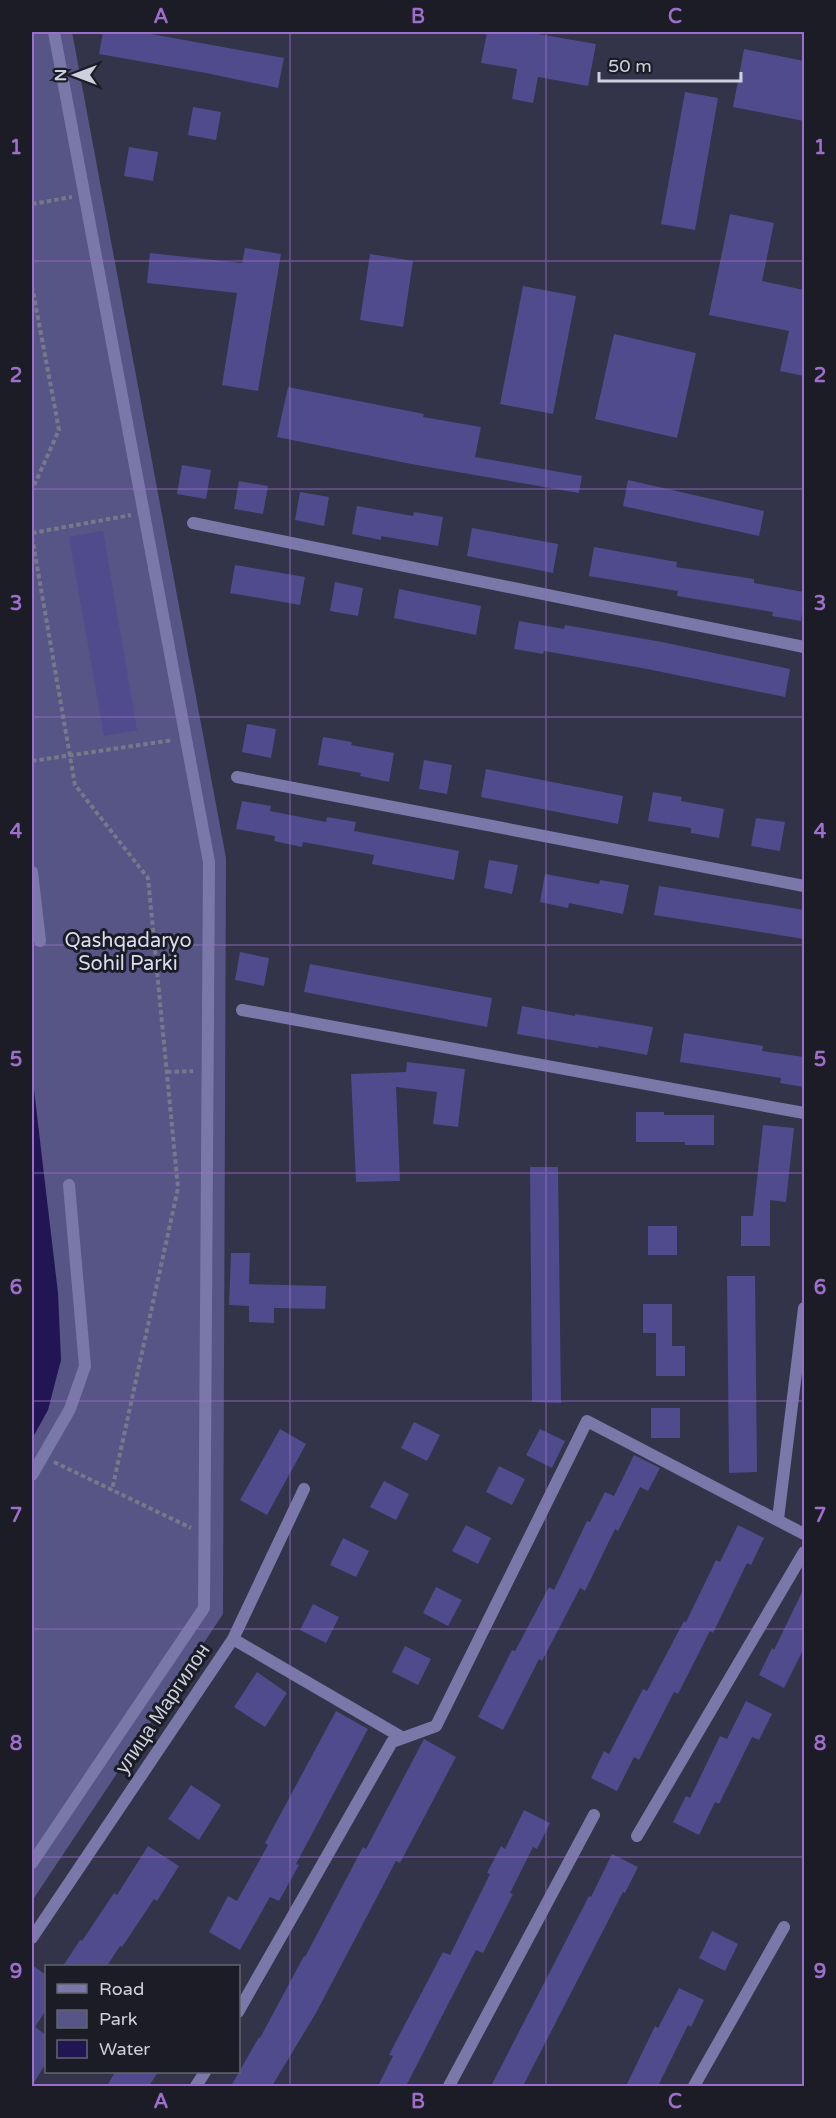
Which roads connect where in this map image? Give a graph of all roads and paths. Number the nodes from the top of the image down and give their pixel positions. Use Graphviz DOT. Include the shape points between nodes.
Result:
graph roads {
  1 [pos="54,32"];
  2 [pos="84,195"];
  3 [pos="32,204"];
  4 [pos="32,286"];
  5 [pos="32,490"];
  6 [pos="144,512"];
  7 [pos="193,523"];
  8 [pos="32,535"];
  9 [pos="804,647"];
  10 [pos="186,738"];
  11 [pos="70,755"];
  12 [pos="32,760"];
  13 [pos="237,777"];
  14 [pos="32,872"];
  15 [pos="804,886"];
  16 [pos="40,941"];
  17 [pos="242,1010"];
  18 [pos="208,1071"];
  19 [pos="167,1072"];
  20 [pos="804,1113"];
  21 [pos="69,1185"];
  22 [pos="804,1308"];
  23 [pos="42,1456"];
  24 [pos="32,1475"];
  25 [pos="112,1490"];
  26 [pos="304,1490"];
  27 [pos="778,1519"];
  28 [pos="205,1534"];
  29 [pos="804,1534"];
  30 [pos="804,1552"];
  31 [pos="234,1640"];
  32 [pos="403,1738"];
  33 [pos="594,1815"];
  34 [pos="637,1836"];
  35 [pos="32,1863"];
  36 [pos="784,1926"];
  37 [pos="32,1938"];
  38 [pos="240,2008"];
  39 [pos="204,2073"];
  40 [pos="196,2086"];
  41 [pos="449,2086"];
  42 [pos="694,2086"];
  1 -- 2 [label="street"];
  2 -- 3 [label="path"];
  2 -- 6 [label="street"];
  4 -- 5 [label="path" via="59,430"];
  6 -- 8 [label="path"];
  6 -- 10 [label="street"];
  7 -- 9 [label="street"];
  8 -- 11 [label="path"];
  10 -- 11 [label="path"];
  10 -- 18 [label="street" via="209,862"];
  11 -- 12 [label="path"];
  11 -- 19 [label="path" via="75,785 148,878"];
  13 -- 15 [label="street"];
  14 -- 16 [label="street"];
  17 -- 20 [label="street"];
  18 -- 19 [label="path"];
  18 -- 28 [label="street"];
  19 -- 25 [label="path" via="178,1188"];
  21 -- 23 [label="street" via="84,1366 70,1409"];
  22 -- 27 [label="street"];
  23 -- 24 [label="street"];
  23 -- 25 [label="path"];
  25 -- 28 [label="path"];
  26 -- 31 [label="street, улица Маргилон"];
  27 -- 29 [label="street"];
  27 -- 32 [label="street" via="587,1421 436,1726"];
  28 -- 35 [label="street" via="204,1608"];
  30 -- 34 [label="street"];
  31 -- 32 [label="street"];
  31 -- 37 [label="street, улица Маргилон"];
  32 -- 38 [label="street" via="392,1742"];
  33 -- 41 [label="street"];
  36 -- 42 [label="street"];
  39 -- 40 [label="street"];
}
